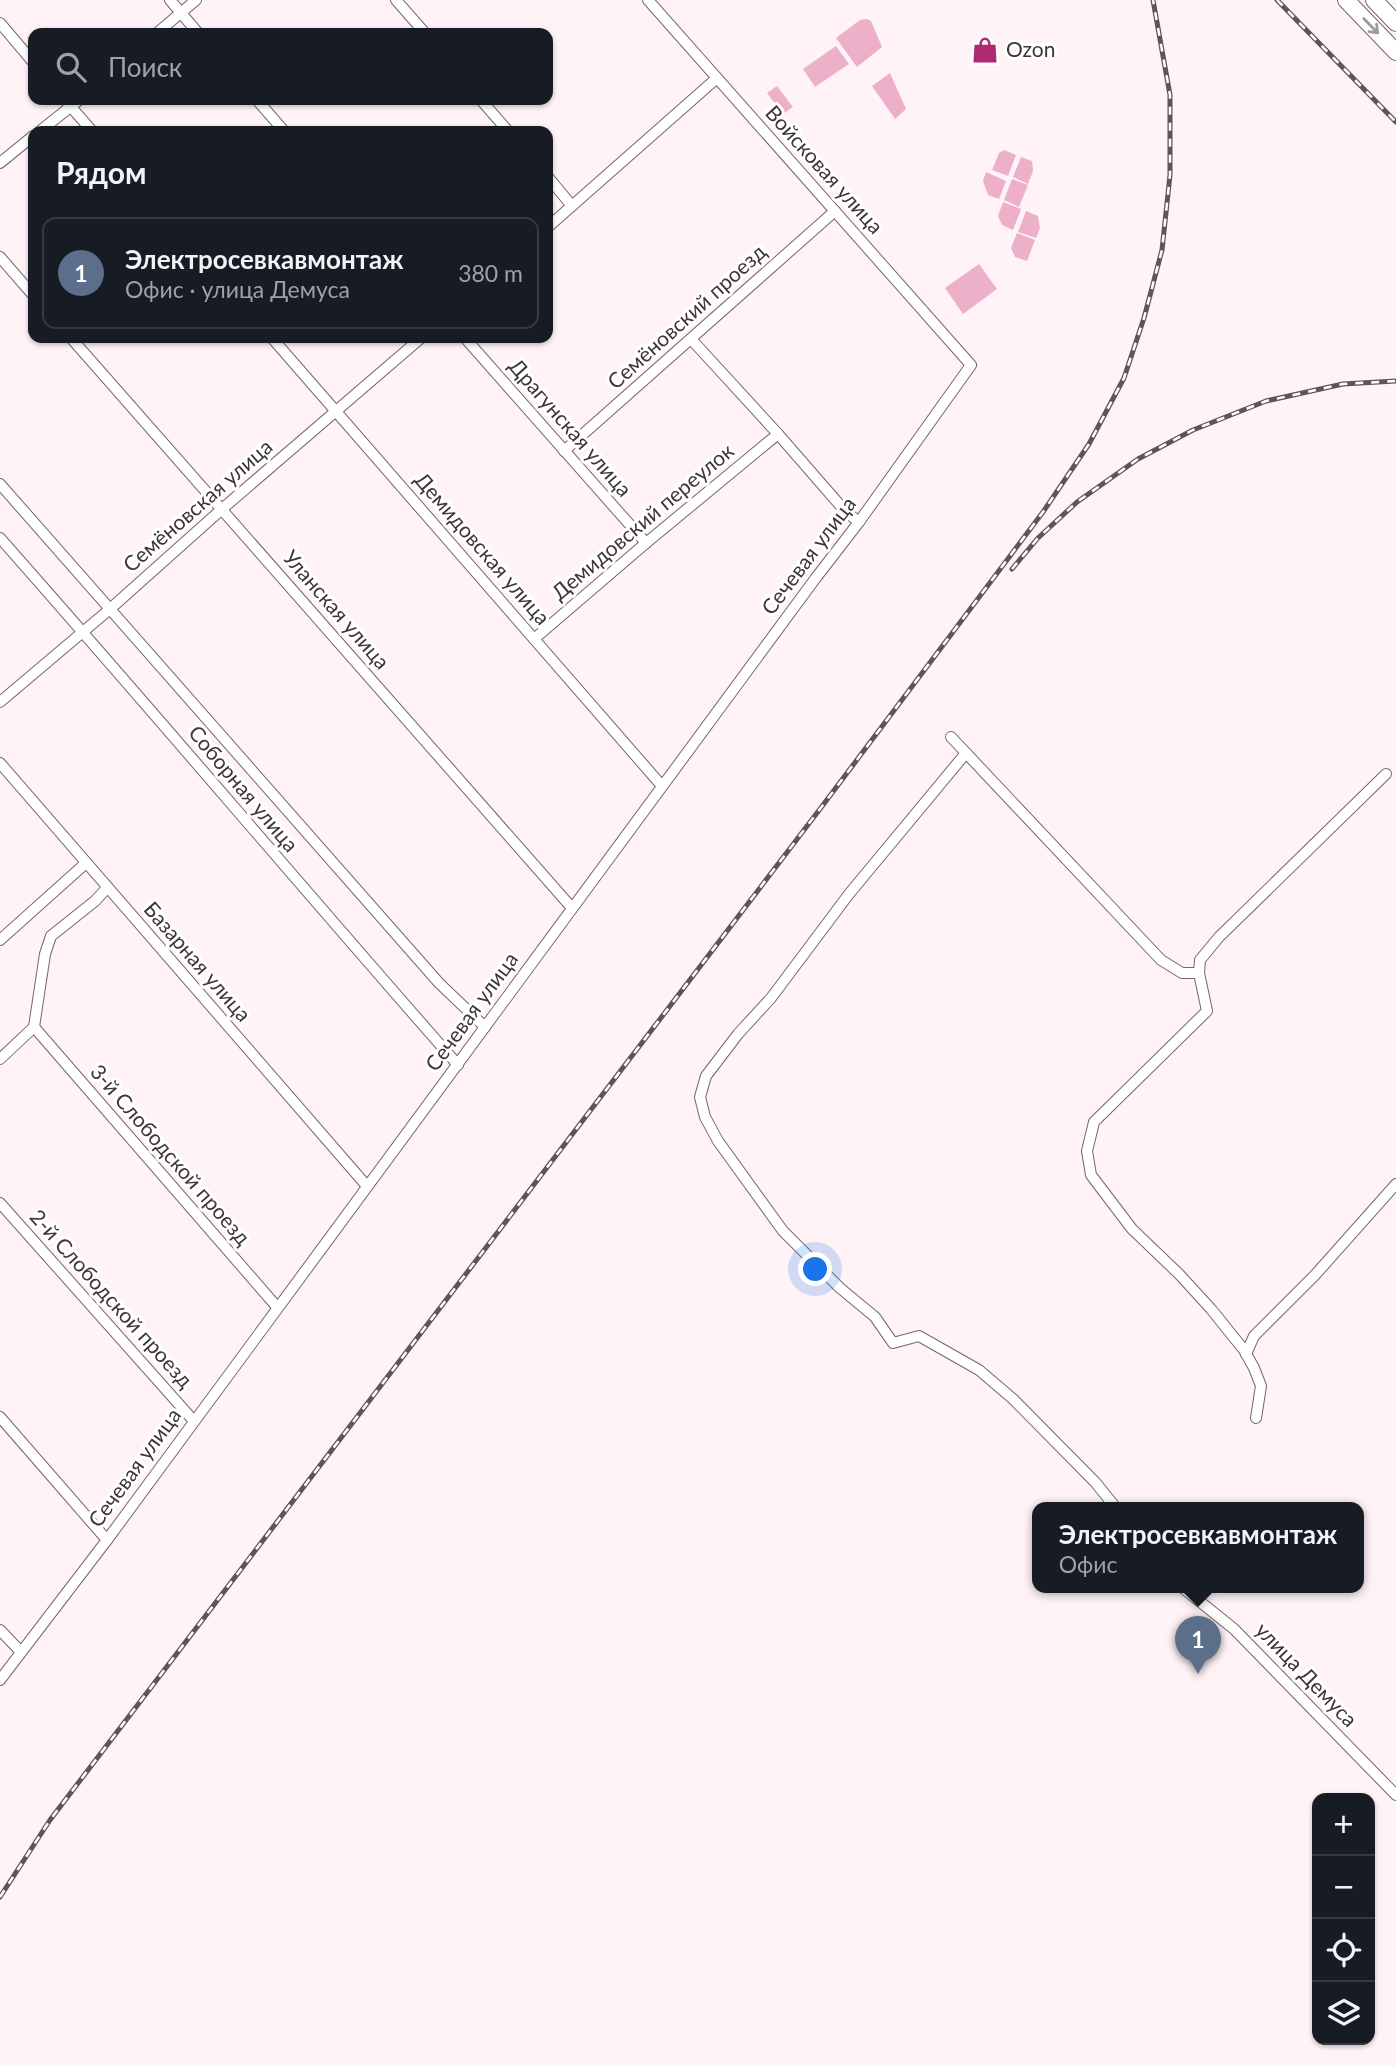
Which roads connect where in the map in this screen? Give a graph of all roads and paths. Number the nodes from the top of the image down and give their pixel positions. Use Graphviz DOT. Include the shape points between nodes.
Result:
graph roads {
  1 [pos="170,0"];
  2 [pos="196,0"];
  3 [pos="396,0"];
  4 [pos="648,0"];
  5 [pos="1346,0"];
  6 [pos="1374,0"];
  7 [pos="181,13"];
  8 [pos="0,23"];
  9 [pos="1396,23"];
  10 [pos="163,28"];
  11 [pos="194,28"];
  12 [pos="421,28"];
  13 [pos="1396,52"];
  14 [pos="28,56"];
  15 [pos="717,78"];
  16 [pos="69,105"];
  17 [pos="74,105"];
  18 [pos="261,105"];
  19 [pos="485,105"];
  20 [pos="46,126"];
  21 [pos="89,126"];
  22 [pos="280,126"];
  23 [pos="504,126"];
  24 [pos="28,140"];
  25 [pos="0,163"];
  26 [pos="553,183"];
  27 [pos="572,206"];
  28 [pos="835,211"];
  29 [pos="553,223"];
  30 [pos="0,257"];
  31 [pos="28,289"];
  32 [pos="691,339"];
  33 [pos="75,343"];
  34 [pos="276,343"];
  35 [pos="415,343"];
  36 [pos="469,343"];
  37 [pos="971,365"];
  38 [pos="336,411"];
  39 [pos="778,434"];
  40 [pos="564,451"];
  41 [pos="0,484"];
  42 [pos="222,509"];
  43 [pos="859,522"];
  44 [pos="0,538"];
  45 [pos="646,543"];
  46 [pos="110,609"];
  47 [pos="83,632"];
  48 [pos="534,639"];
  49 [pos="0,702"];
  50 [pos="951,737"];
  51 [pos="966,753"];
  52 [pos="0,764"];
  53 [pos="1385,774"];
  54 [pos="662,786"];
  55 [pos="86,863"];
  56 [pos="107,888"];
  57 [pos="572,908"];
  58 [pos="0,940"];
  59 [pos="1199,973"];
  60 [pos="34,1027"];
  61 [pos="485,1027"];
  62 [pos="0,1059"];
  63 [pos="458,1065"];
  64 [pos="1396,1184"];
  65 [pos="366,1185"];
  66 [pos="0,1203"];
  67 [pos="277,1307"];
  68 [pos="1246,1354"];
  69 [pos="0,1417"];
  70 [pos="1256,1418"];
  71 [pos="193,1420"];
  72 [pos="1111,1502"];
  73 [pos="107,1540"];
  74 [pos="1189,1593"];
  75 [pos="0,1630"];
  76 [pos="21,1652"];
  77 [pos="0,1680"];
  78 [pos="1396,1795"];
  1 -- 7 [label="street"];
  2 -- 7 [label="street"];
  3 -- 12 [label="street"];
  4 -- 15 [label="street, Войсковая улица"];
  5 -- 13 [label="main road, one-way"];
  6 -- 9 [label="main road"];
  7 -- 10 [label="street"];
  7 -- 11 [label="street"];
  8 -- 14 [label="street"];
  15 -- 27 [label="street"];
  15 -- 28 [label="street, Войсковая улица"];
  16 -- 20 [label="street"];
  17 -- 21 [label="street"];
  18 -- 22 [label="street"];
  19 -- 23 [label="street"];
  24 -- 25 [label="street"];
  26 -- 27 [label="street"];
  27 -- 29 [label="street"];
  28 -- 32 [label="street, Семёновский проезд"];
  28 -- 37 [label="street, Войсковая улица"];
  30 -- 31 [label="street"];
  32 -- 39 [label="street"];
  32 -- 40 [label="street, Семёновский проезд"];
  33 -- 42 [label="street, Уланская улица"];
  34 -- 38 [label="street, Демидовская улица"];
  35 -- 38 [label="street, Семёновская улица"];
  36 -- 40 [label="street, Драгунская улица"];
  37 -- 43 [label="street, Сечевая улица"];
  38 -- 42 [label="street, Семёновская улица"];
  38 -- 48 [label="street, Демидовская улица"];
  39 -- 43 [label="street"];
  39 -- 45 [label="street, Демидовский переулок"];
  40 -- 45 [label="street, Драгунская улица"];
  41 -- 46 [label="street"];
  42 -- 46 [label="street, Семёновская улица"];
  42 -- 57 [label="street, Уланская улица"];
  43 -- 54 [label="street, Сечевая улица"];
  44 -- 47 [label="street, Соборная улица"];
  45 -- 48 [label="street, Демидовский переулок"];
  46 -- 47 [label="street, Семёновская улица"];
  46 -- 61 [label="street" via="439,983"];
  47 -- 49 [label="street, Семёновская улица"];
  47 -- 63 [label="street, Соборная улица"];
  48 -- 54 [label="street, Демидовская улица"];
  50 -- 51 [label="street"];
  51 -- 59 [label="street" via="1161,960 1182,973"];
  51 -- 72 [label="street" via="738,1034 706,1076 700,1097 718,1141 783,1231 875,1317 893,1343 919,1336 979,1370 1013,1398"];
  52 -- 55 [label="street, Базарная улица"];
  53 -- 59 [label="street" via="1219,937 1200,960"];
  54 -- 57 [label="street, Сечевая улица"];
  55 -- 56 [label="street, Базарная улица"];
  55 -- 58 [label="street"];
  56 -- 60 [label="street" via="51,936"];
  56 -- 65 [label="street, Базарная улица"];
  57 -- 61 [label="street, Сечевая улица"];
  59 -- 68 [label="street" via="1207,1011 1094,1122 1087,1151 1091,1175 1132,1228 1211,1309"];
  60 -- 62 [label="street"];
  60 -- 67 [label="street, 3-й Слободской проезд"];
  61 -- 63 [label="street, Сечевая улица"];
  63 -- 65 [label="street, Сечевая улица"];
  64 -- 68 [label="street" via="1254,1336"];
  65 -- 67 [label="street, Сечевая улица"];
  66 -- 71 [label="street, 2-й Слободской проезд"];
  67 -- 71 [label="street, Сечевая улица"];
  68 -- 70 [label="street" via="1261,1386"];
  69 -- 73 [label="street"];
  71 -- 73 [label="street, Сечевая улица"];
  73 -- 76 [label="street, Сечевая улица"];
  74 -- 78 [label="street, улица Демуса" via="1234,1629"];
  75 -- 76 [label="street"];
  76 -- 77 [label="street, Сечевая улица"];
}
